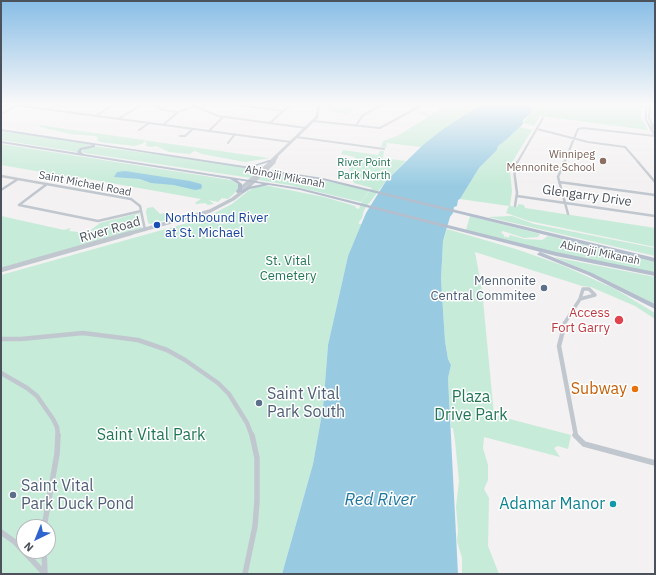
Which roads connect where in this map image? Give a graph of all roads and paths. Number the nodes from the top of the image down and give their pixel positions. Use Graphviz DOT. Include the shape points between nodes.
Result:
graph roads {
  1 [pos="13,132"];
  2 [pos="190,132"];
  3 [pos="216,132"];
  4 [pos="302,132"];
  5 [pos="535,132"];
  6 [pos="549,132"];
  7 [pos="577,132"];
  8 [pos="622,132"];
  9 [pos="235,134"];
  10 [pos="655,135"];
  11 [pos="180,136"];
  12 [pos="296,137"];
  13 [pos="574,138"];
  14 [pos="1,142"];
  15 [pos="291,142"];
  16 [pos="228,143"];
  17 [pos="130,149"];
  18 [pos="384,149"];
  19 [pos="82,154"];
  20 [pos="272,162"];
  21 [pos="240,166"];
  22 [pos="264,169"];
  23 [pos="290,173"];
  24 [pos="1,176"];
  25 [pos="226,177"];
  26 [pos="18,179"];
  27 [pos="252,181"];
  28 [pos="559,182"];
  29 [pos="655,182"];
  30 [pos="47,184"];
  31 [pos="274,184"];
  32 [pos="1,190"];
  33 [pos="240,192"];
  34 [pos="655,195"];
  35 [pos="517,196"];
  36 [pos="565,203"];
  37 [pos="515,206"];
  38 [pos="141,211"];
  39 [pos="568,214"];
  40 [pos="655,216"];
  41 [pos="145,230"];
  42 [pos="486,237"];
  43 [pos="655,259"];
  44 [pos="1,270"];
  45 [pos="655,274"];
  46 [pos="580,299"];
  47 [pos="655,307"];
  48 [pos="1,340"];
  49 [pos="1,373"];
  50 [pos="655,463"];
  51 [pos="45,519"];
  52 [pos="1,532"];
  53 [pos="44,559"];
  54 [pos="45,574"];
  55 [pos="245,574"];
  1 -- 17 [label="main road, Abinojii Mikanah"];
  2 -- 11 [label="street"];
  3 -- 9 [label="street"];
  4 -- 12 [label="street, River Road"];
  5 -- 35 [label="street" via="515,166"];
  6 -- 13 [label="street"];
  7 -- 13 [label="street"];
  8 -- 10 [label="street"];
  9 -- 15 [label="street"];
  9 -- 16 [label="street"];
  12 -- 15 [label="street, River Road"];
  12 -- 18 [label="street"];
  13 -- 28 [label="street" via="559,172"];
  13 -- 29 [label="street" via="626,147"];
  14 -- 19 [label="main road, Abinojii Mikanah"];
  15 -- 20 [label="street, River Road"];
  17 -- 19 [label="main road" via="92,146 80,150"];
  17 -- 21 [label="main road, Abinojii Mikanah"];
  19 -- 25 [label="main road, Abinojii Mikanah"];
  20 -- 21 [label="main road"];
  20 -- 22 [label="street, River Road"];
  20 -- 23 [label="main road" via="277,169"];
  21 -- 22 [label="main road, Abinojii Mikanah"];
  22 -- 23 [label="main road, Abinojii Mikanah"];
  22 -- 27 [label="street, River Road"];
  23 -- 43 [label="main road, Abinojii Mikanah" via="352,185"];
  24 -- 26 [label="street, Saint Michael Road"];
  25 -- 27 [label="main road, Abinojii Mikanah"];
  25 -- 33 [label="main road" via="240,184"];
  26 -- 30 [label="street, Saint Michael Road"];
  26 -- 32 [label="street"];
  27 -- 31 [label="main road, Abinojii Mikanah"];
  27 -- 33 [label="street, River Road"];
  28 -- 34 [label="street"];
  28 -- 36 [label="street"];
  30 -- 38 [label="street, Saint Michael Road" via="128,198 138,204"];
  30 -- 38 [label="street" via="20,205 98,221"];
  31 -- 33 [label="main road" via="256,186"];
  31 -- 42 [label="main road, Abinojii Mikanah" via="343,199"];
  33 -- 41 [label="street, River Road" via="205,213"];
  35 -- 36 [label="street, Glengarry Drive"];
  35 -- 37 [label="street"];
  36 -- 39 [label="street"];
  36 -- 40 [label="street, Glengarry Drive"];
  38 -- 41 [label="street, Saint Michael Road"];
  41 -- 44 [label="street, River Road"];
  42 -- 45 [label="main road, Abinojii Mikanah" via="567,257"];
  42 -- 47 [label="main road" via="544,255 581,270"];
  46 -- 50 [label="street" via="563,326 559,346 575,435 584,444"];
  48 -- 55 [label="street" via="83,333 138,340 186,360 218,383 229,394 247,423 254,440 257,458 255,526"];
  49 -- 51 [label="street" via="37,396 57,427 57,454"];
  52 -- 54 [label="street" via="16,542"];
  53 -- 54 [label="street"];
}
